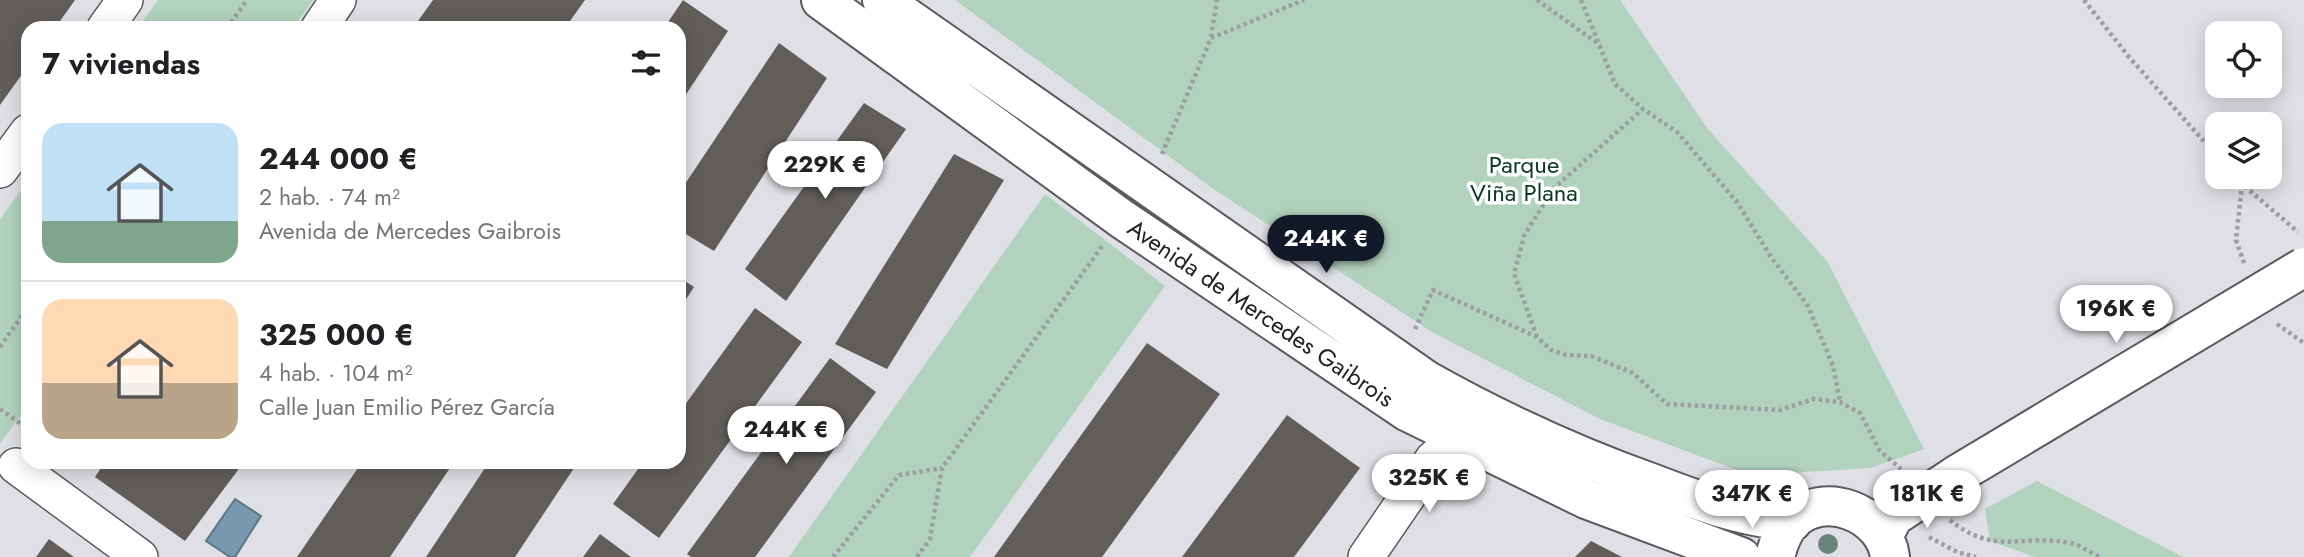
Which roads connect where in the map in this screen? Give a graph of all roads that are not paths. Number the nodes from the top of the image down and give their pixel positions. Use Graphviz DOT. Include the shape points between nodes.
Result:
graph roads {
  1 [pos="125,0"];
  2 [pos="338,0"];
  3 [pos="821,0"];
  4 [pos="882,0"];
  5 [pos="110,21"];
  6 [pos="324,21"];
  7 [pos="21,142"];
  8 [pos="0,170"];
  9 [pos="2304,267"];
  10 [pos="1457,439"];
  11 [pos="15,467"];
  12 [pos="1943,483"];
  13 [pos="1855,512"];
  14 [pos="1792,522"];
  15 [pos="1893,549"];
  16 [pos="140,557"];
  17 [pos="1366,557"];
  18 [pos="1741,557"];
  19 [pos="1775,557"];
  1 -- 5 [label="street"];
  2 -- 6 [label="street"];
  3 -- 10 [label="street, Avenida de Mercedes Gaibrois" via="1133,227 1408,412"];
  4 -- 14 [label="street, Avenida de Mercedes Gaibrois" via="1426,380 1601,465 1734,514"];
  7 -- 8 [label="street"];
  9 -- 12 [label="street, bridge"];
  10 -- 17 [label="street" via="1433,459"];
  10 -- 18 [label="street, Avenida de Mercedes Gaibrois" via="1586,499"];
  11 -- 16 [label="street"];
  12 -- 13 [label="street"];
  12 -- 15 [label="street" via="1893,517"];
  13 -- 14 [label="street" via="1815,510"];
  13 -- 15 [label="street" via="1871,520"];
  14 -- 19 [label="street" via="1780,538"];
}
